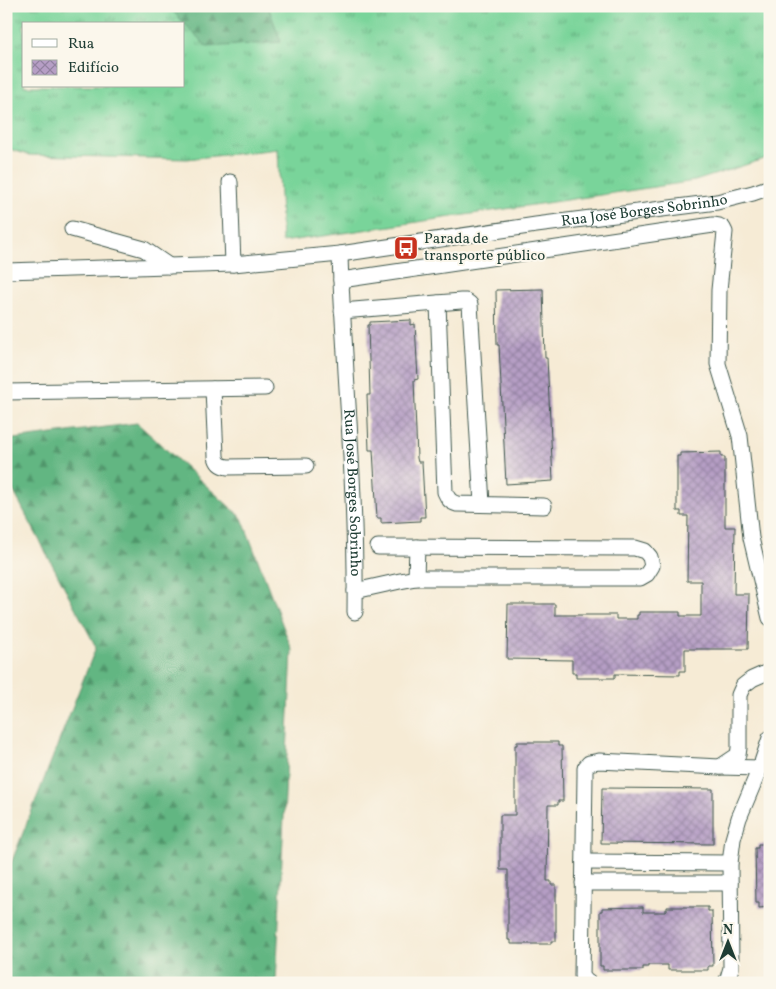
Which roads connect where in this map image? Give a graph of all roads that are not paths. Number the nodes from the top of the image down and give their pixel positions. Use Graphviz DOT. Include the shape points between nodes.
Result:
graph roads {
  1 [pos="230,182"];
  2 [pos="770,187"];
  3 [pos="72,229"];
  4 [pos="340,254"];
  5 [pos="233,264"];
  6 [pos="169,266"];
  7 [pos="6,271"];
  8 [pos="341,280"];
  9 [pos="438,303"];
  10 [pos="342,311"];
  11 [pos="265,388"];
  12 [pos="213,389"];
  13 [pos="6,392"];
  14 [pos="306,466"];
  15 [pos="482,504"];
  16 [pos="544,506"];
  17 [pos="378,547"];
  18 [pos="417,547"];
  19 [pos="416,578"];
  20 [pos="355,591"];
  21 [pos="355,612"];
  22 [pos="770,618"];
  23 [pos="770,671"];
  24 [pos="770,738"];
  25 [pos="720,767"];
  26 [pos="760,768"];
  27 [pos="584,862"];
  28 [pos="730,863"];
  29 [pos="583,883"];
  30 [pos="730,883"];
  31 [pos="589,983"];
  32 [pos="725,983"];
  1 -- 5 [label="street"];
  2 -- 4 [label="street, Rua José Borges Sobrinho" via="717,202"];
  3 -- 6 [label="street" via="144,248"];
  4 -- 5 [label="street, Rua José Borges Sobrinho"];
  4 -- 8 [label="street, Rua José Borges Sobrinho"];
  5 -- 6 [label="street, Rua José Borges Sobrinho"];
  6 -- 7 [label="street, Rua José Borges Sobrinho"];
  8 -- 10 [label="street, Rua José Borges Sobrinho"];
  8 -- 22 [label="street" via="713,225 723,228 725,242 719,290 718,364 740,436 751,538"];
  9 -- 10 [label="street"];
  9 -- 15 [label="street" via="445,492 448,499 457,504"];
  9 -- 15 [label="street" via="461,300 470,304"];
  10 -- 20 [label="street, Rua José Borges Sobrinho"];
  11 -- 12 [label="street"];
  12 -- 13 [label="street"];
  12 -- 14 [label="street" via="217,462 228,467"];
  15 -- 16 [label="street"];
  17 -- 18 [label="street"];
  18 -- 19 [label="street"];
  18 -- 19 [label="street" via="635,548 645,551 652,566 640,578"];
  19 -- 20 [label="street"];
  20 -- 21 [label="street, Rua José Borges Sobrinho"];
  23 -- 25 [label="street" via="743,686 739,695 738,755"];
  24 -- 26 [label="street"];
  25 -- 26 [label="street"];
  25 -- 27 [label="street" via="600,760 589,763 585,768"];
  26 -- 28 [label="street" via="739,818"];
  27 -- 28 [label="street"];
  27 -- 29 [label="street"];
  28 -- 30 [label="street"];
  29 -- 30 [label="street"];
  29 -- 31 [label="street" via="582,976"];
  30 -- 32 [label="street" via="731,968"];
}
